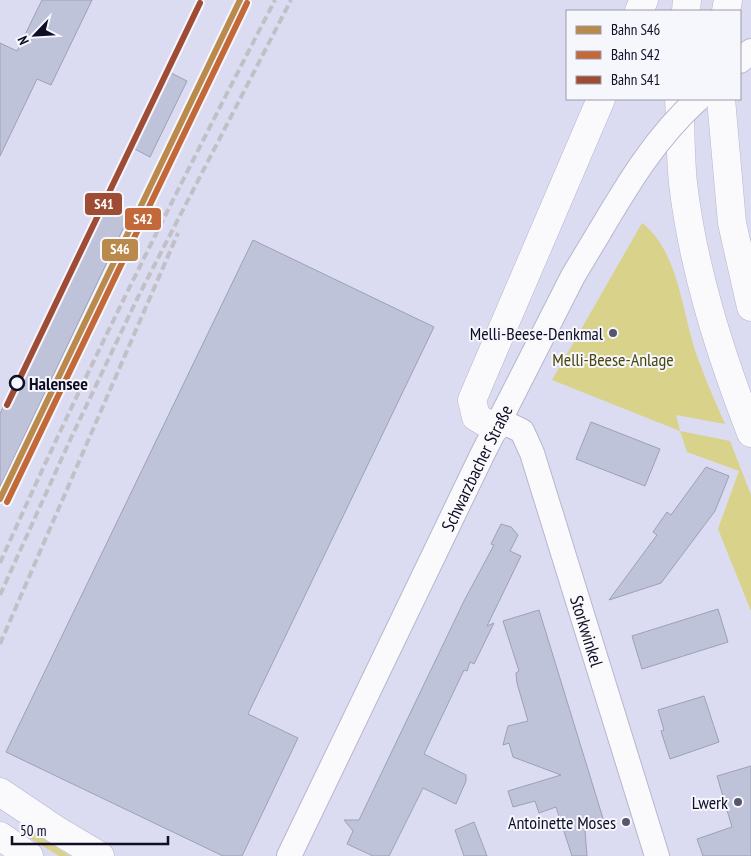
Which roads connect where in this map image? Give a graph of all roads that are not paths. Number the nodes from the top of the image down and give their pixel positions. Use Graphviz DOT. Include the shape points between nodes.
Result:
graph roads {
  1 [pos="601,100"];
  2 [pos="679,100"];
  3 [pos="697,100"];
  4 [pos="721,100"];
  5 [pos="742,232"];
  6 [pos="751,307"];
  7 [pos="497,424"];
  8 [pos="751,433"];
  9 [pos="0,792"];
  10 [pos="100,856"];
  11 [pos="289,856"];
  12 [pos="657,856"];
  1 -- 7 [label="main road" via="472,400 476,417"];
  2 -- 8 [label="main road" via="683,182 692,236 717,339"];
  3 -- 7 [label="street, Schwarzbacher Straße, bridge" via="664,133 637,168 573,276"];
  4 -- 5 [label="main road"];
  5 -- 6 [label="main road"];
  7 -- 11 [label="street, Schwarzbacher Straße"];
  7 -- 12 [label="street, Storkwinkel" via="522,432 532,453"];
  9 -- 10 [label="main road"];
}
